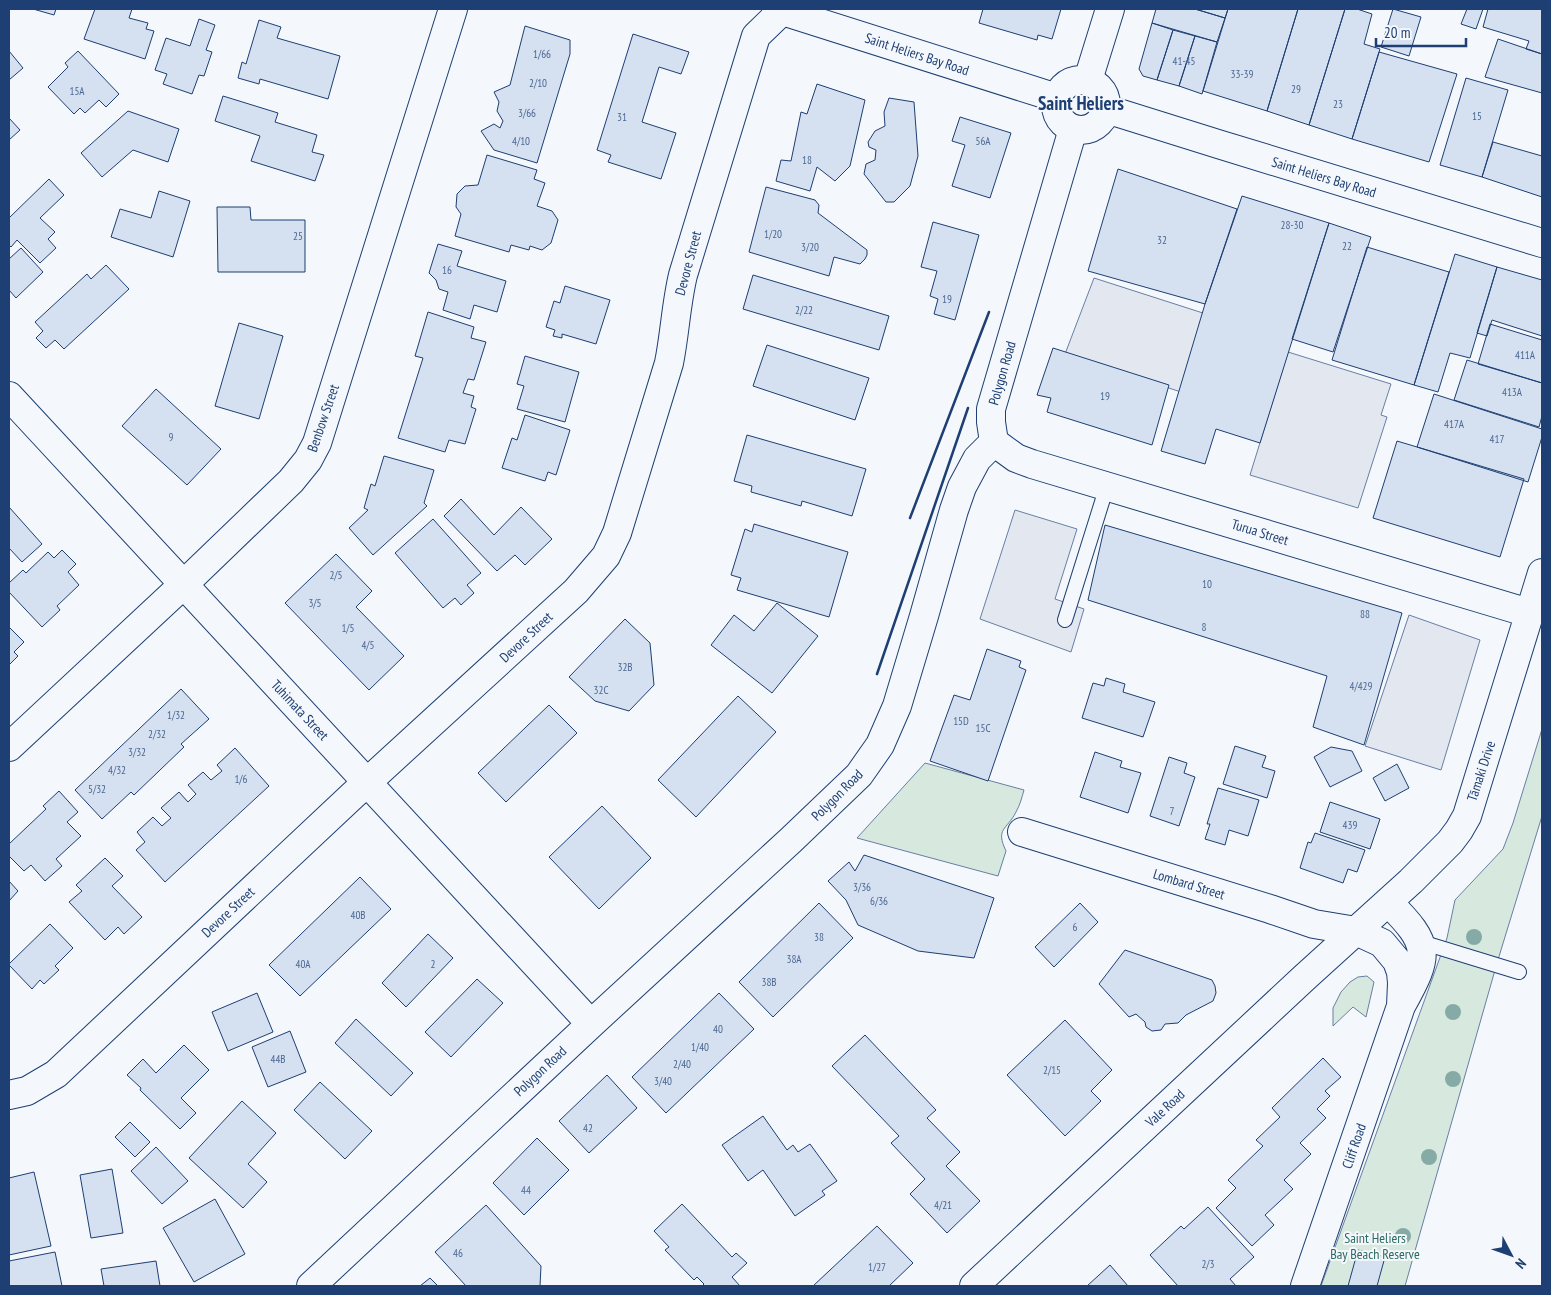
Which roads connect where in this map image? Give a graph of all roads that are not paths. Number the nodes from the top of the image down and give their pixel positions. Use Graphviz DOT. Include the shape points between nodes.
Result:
graph roads {
  1 [pos="453,9"];
  2 [pos="781,9"];
  3 [pos="1110,9"];
  4 [pos="1088,80"];
  5 [pos="1057,98"];
  6 [pos="1106,109"];
  7 [pos="1073,128"];
  8 [pos="1542,243"];
  9 [pos="9,396"];
  10 [pos="994,442"];
  11 [pos="1106,486"];
  12 [pos="1542,573"];
  13 [pos="184,584"];
  14 [pos="1529,613"];
  15 [pos="1065,620"];
  16 [pos="9,747"];
  17 [pos="368,782"];
  18 [pos="1022,832"];
  19 [pos="1389,902"];
  20 [pos="1356,931"];
  21 [pos="1421,942"];
  22 [pos="1519,972"];
  23 [pos="1401,1006"];
  24 [pos="591,1024"];
  25 [pos="9,1095"];
  26 [pos="311,1286"];
  27 [pos="974,1286"];
  28 [pos="1305,1286"];
  1 -- 13 [label="street, Benbow Street" via="317,443 291,481"];
  2 -- 5 [label="street, Saint Heliers Bay Road"];
  2 -- 17 [label="street, Devore Street" via="756,36 683,275 669,363 617,533 606,556 576,591"];
  3 -- 4 [label="street"];
  4 -- 5 [label="street" via="1067,84"];
  4 -- 6 [label="street" via="1104,94"];
  5 -- 7 [label="street" via="1060,119"];
  6 -- 7 [label="street" via="1100,122 1094,126 1080,130"];
  6 -- 8 [label="street, Saint Heliers Bay Road"];
  7 -- 10 [label="street, Polygon Road" via="992,402"];
  9 -- 13 [label="street, Tuhimata Street"];
  10 -- 11 [label="street, Turua Street" via="1016,458"];
  10 -- 24 [label="street, Polygon Road" via="977,459 962,487 896,706 874,755 859,775 791,840"];
  11 -- 14 [label="street, Turua Street"];
  11 -- 15 [label="lane"];
  12 -- 14 [label="street, Tāmaki Drive"];
  13 -- 16 [label="street, Benbow Street"];
  13 -- 17 [label="street, Tuhimata Street"];
  14 -- 19 [label="street, Tāmaki Drive" via="1467,816 1450,842"];
  17 -- 24 [label="street, Tuhimata Street"];
  17 -- 25 [label="street, Devore Street" via="56,1074 27,1091"];
  18 -- 20 [label="street, Lombard Street" via="1314,924"];
  19 -- 20 [label="street, Tāmaki Drive"];
  19 -- 21 [label="street"];
  20 -- 23 [label="street, Cliff Road" via="1382,943 1396,961 1401,978"];
  20 -- 27 [label="street, Vale Road"];
  21 -- 22 [label="lane"];
  21 -- 23 [label="street, Cliff Road" via="1420,967"];
  23 -- 28 [label="street, Cliff Road"];
  24 -- 26 [label="street, Polygon Road"];
}
